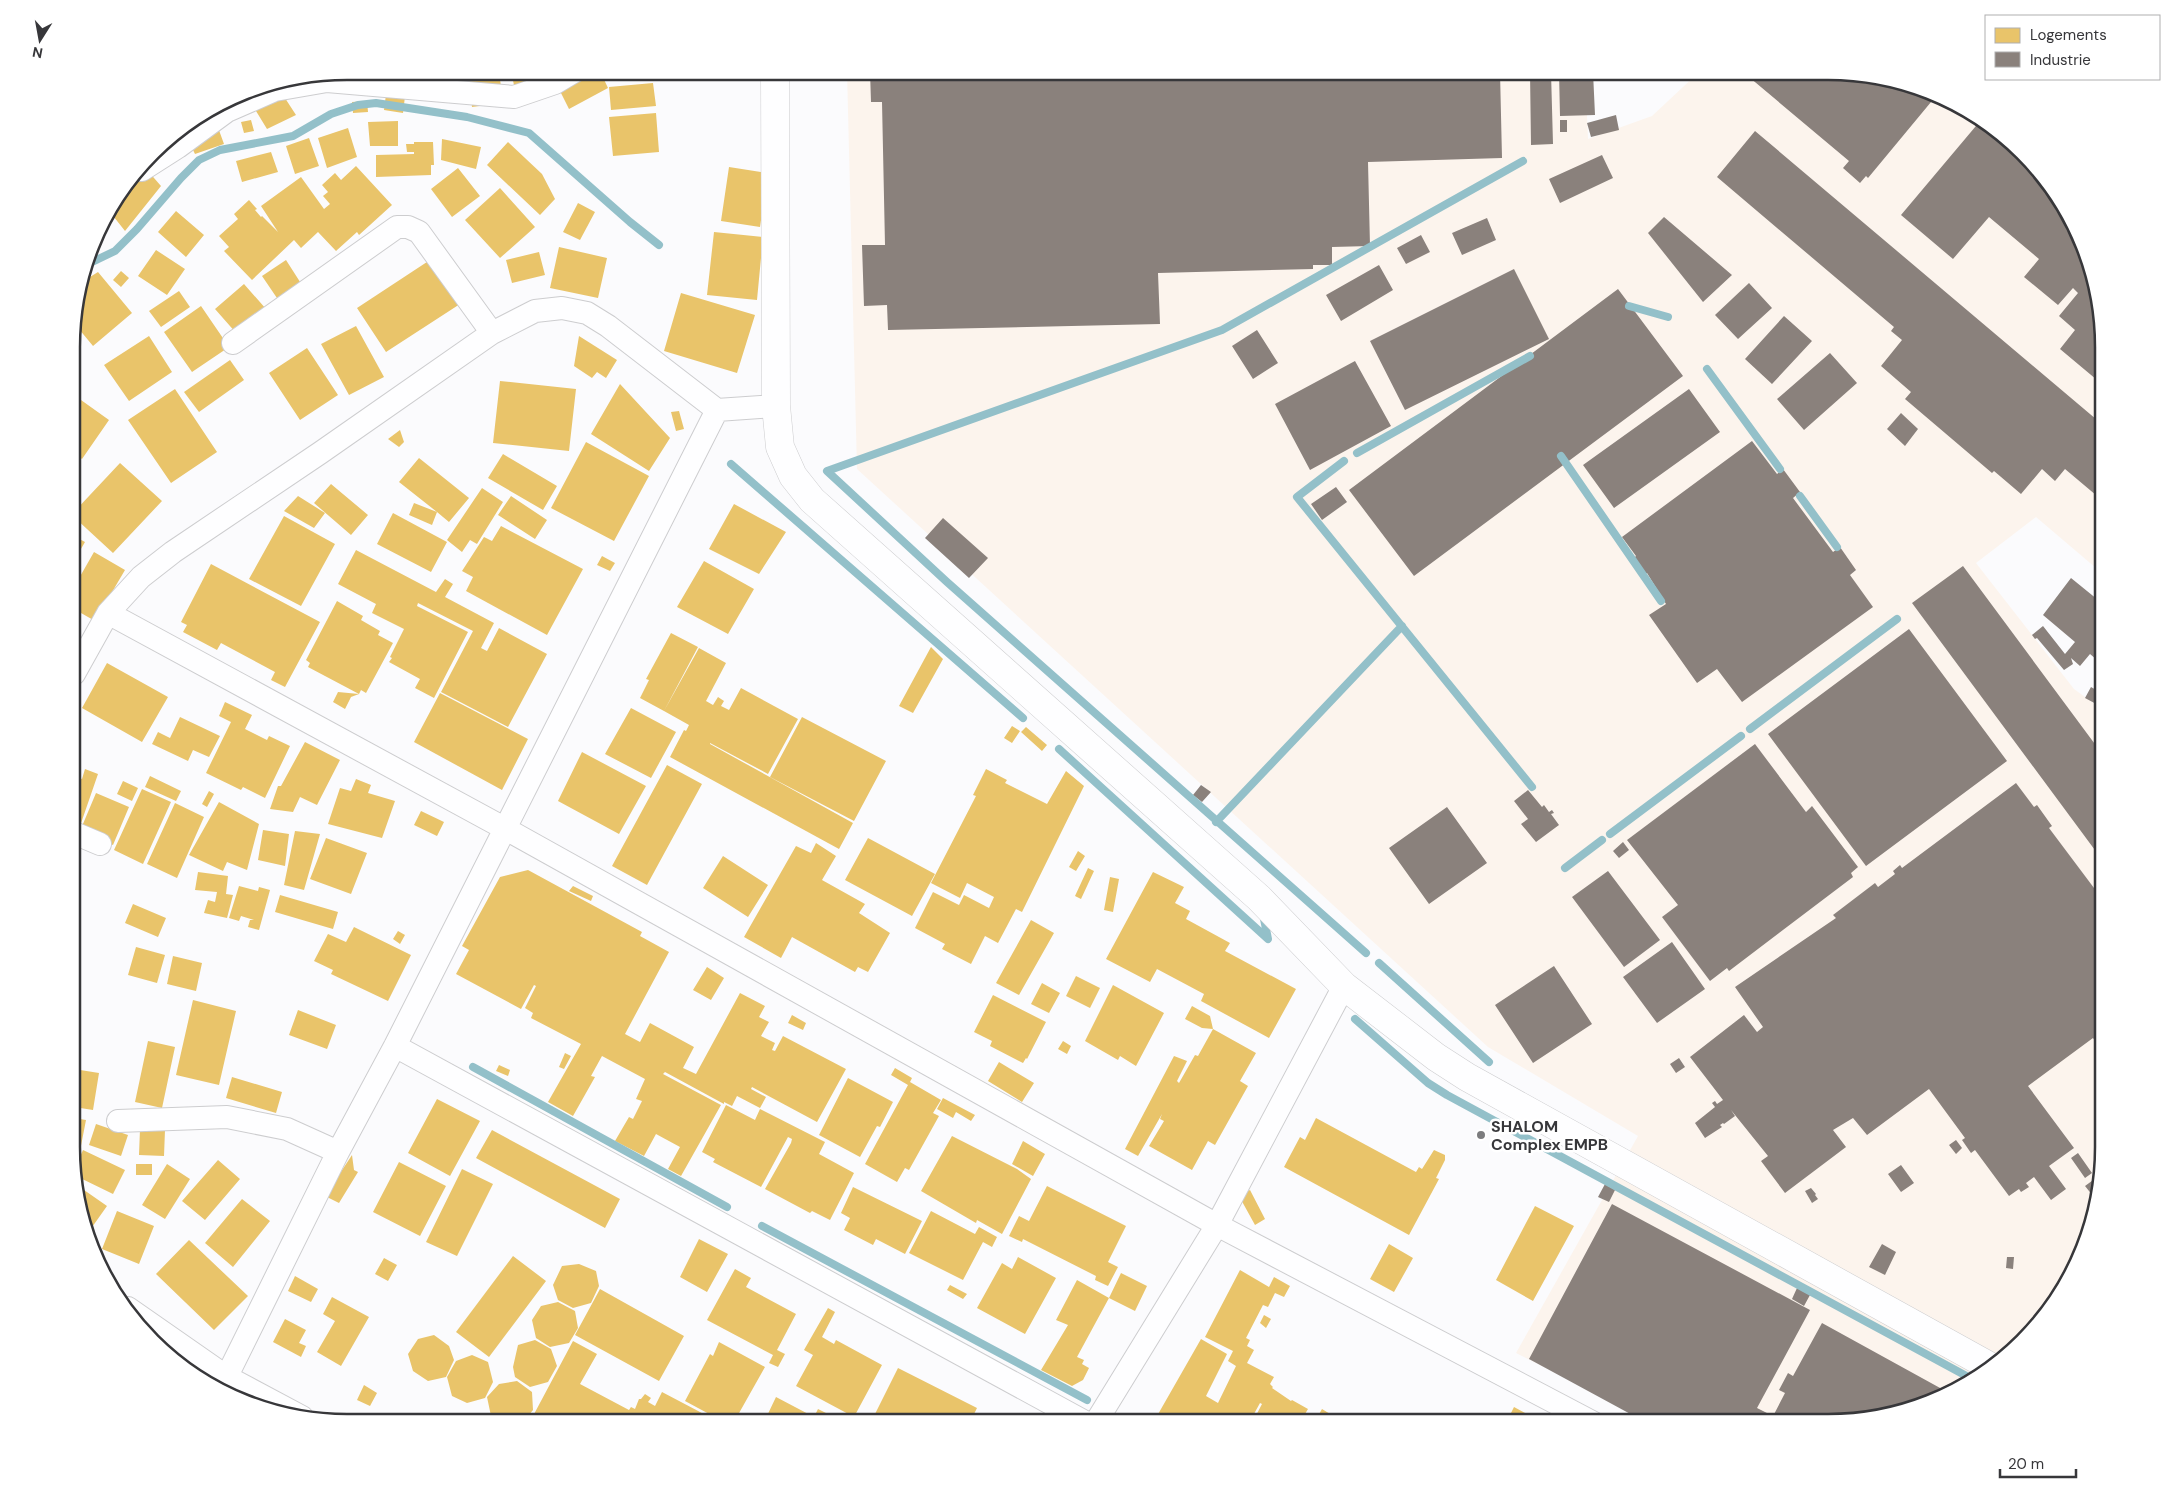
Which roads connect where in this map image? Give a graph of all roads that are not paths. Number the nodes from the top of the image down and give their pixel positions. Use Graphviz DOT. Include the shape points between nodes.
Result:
graph roads {
  1 [pos="560,80"];
  2 [pos="775,80"];
  3 [pos="326,81"];
  4 [pos="328,81"];
  5 [pos="154,162"];
  6 [pos="492,333"];
  7 [pos="233,343"];
  8 [pos="776,406"];
  9 [pos="717,410"];
  10 [pos="108,613"];
  11 [pos="80,663"];
  12 [pos="504,828"];
  13 [pos="80,836"];
  14 [pos="100,844"];
  15 [pos="1344,986"];
  16 [pos="395,1046"];
  17 [pos="118,1121"];
  18 [pos="338,1152"];
  19 [pos="1217,1225"];
  20 [pos="144,1320"];
  21 [pos="1984,1363"];
  22 [pos="224,1383"];
  23 [pos="267,1402"];
  24 [pos="1070,1414"];
  25 [pos="1101,1414"];
  26 [pos="1577,1414"];
  1 -- 4 [label="street" via="514,97"];
  2 -- 8 [label="street"];
  3 -- 5 [label="street" via="275,90 227,111"];
  6 -- 7 [label="street" via="419,232 397,227"];
  6 -- 9 [label="street" via="535,311 562,308 587,313"];
  6 -- 10 [label="street" via="173,552 141,577"];
  8 -- 9 [label="street"];
  8 -- 15 [label="street" via="780,447 793,476 812,500 1260,898"];
  9 -- 12 [label="street"];
  10 -- 11 [label="street"];
  10 -- 12 [label="street"];
  12 -- 16 [label="street"];
  12 -- 19 [label="street"];
  13 -- 14 [label="street"];
  15 -- 19 [label="street"];
  15 -- 21 [label="street" via="1467,1077"];
  16 -- 18 [label="street"];
  16 -- 24 [label="street"];
  17 -- 18 [label="street" via="227,1117 287,1129"];
  18 -- 22 [label="street"];
  19 -- 25 [label="street"];
  19 -- 26 [label="street"];
  20 -- 22 [label="street"];
  22 -- 23 [label="street"];
}
